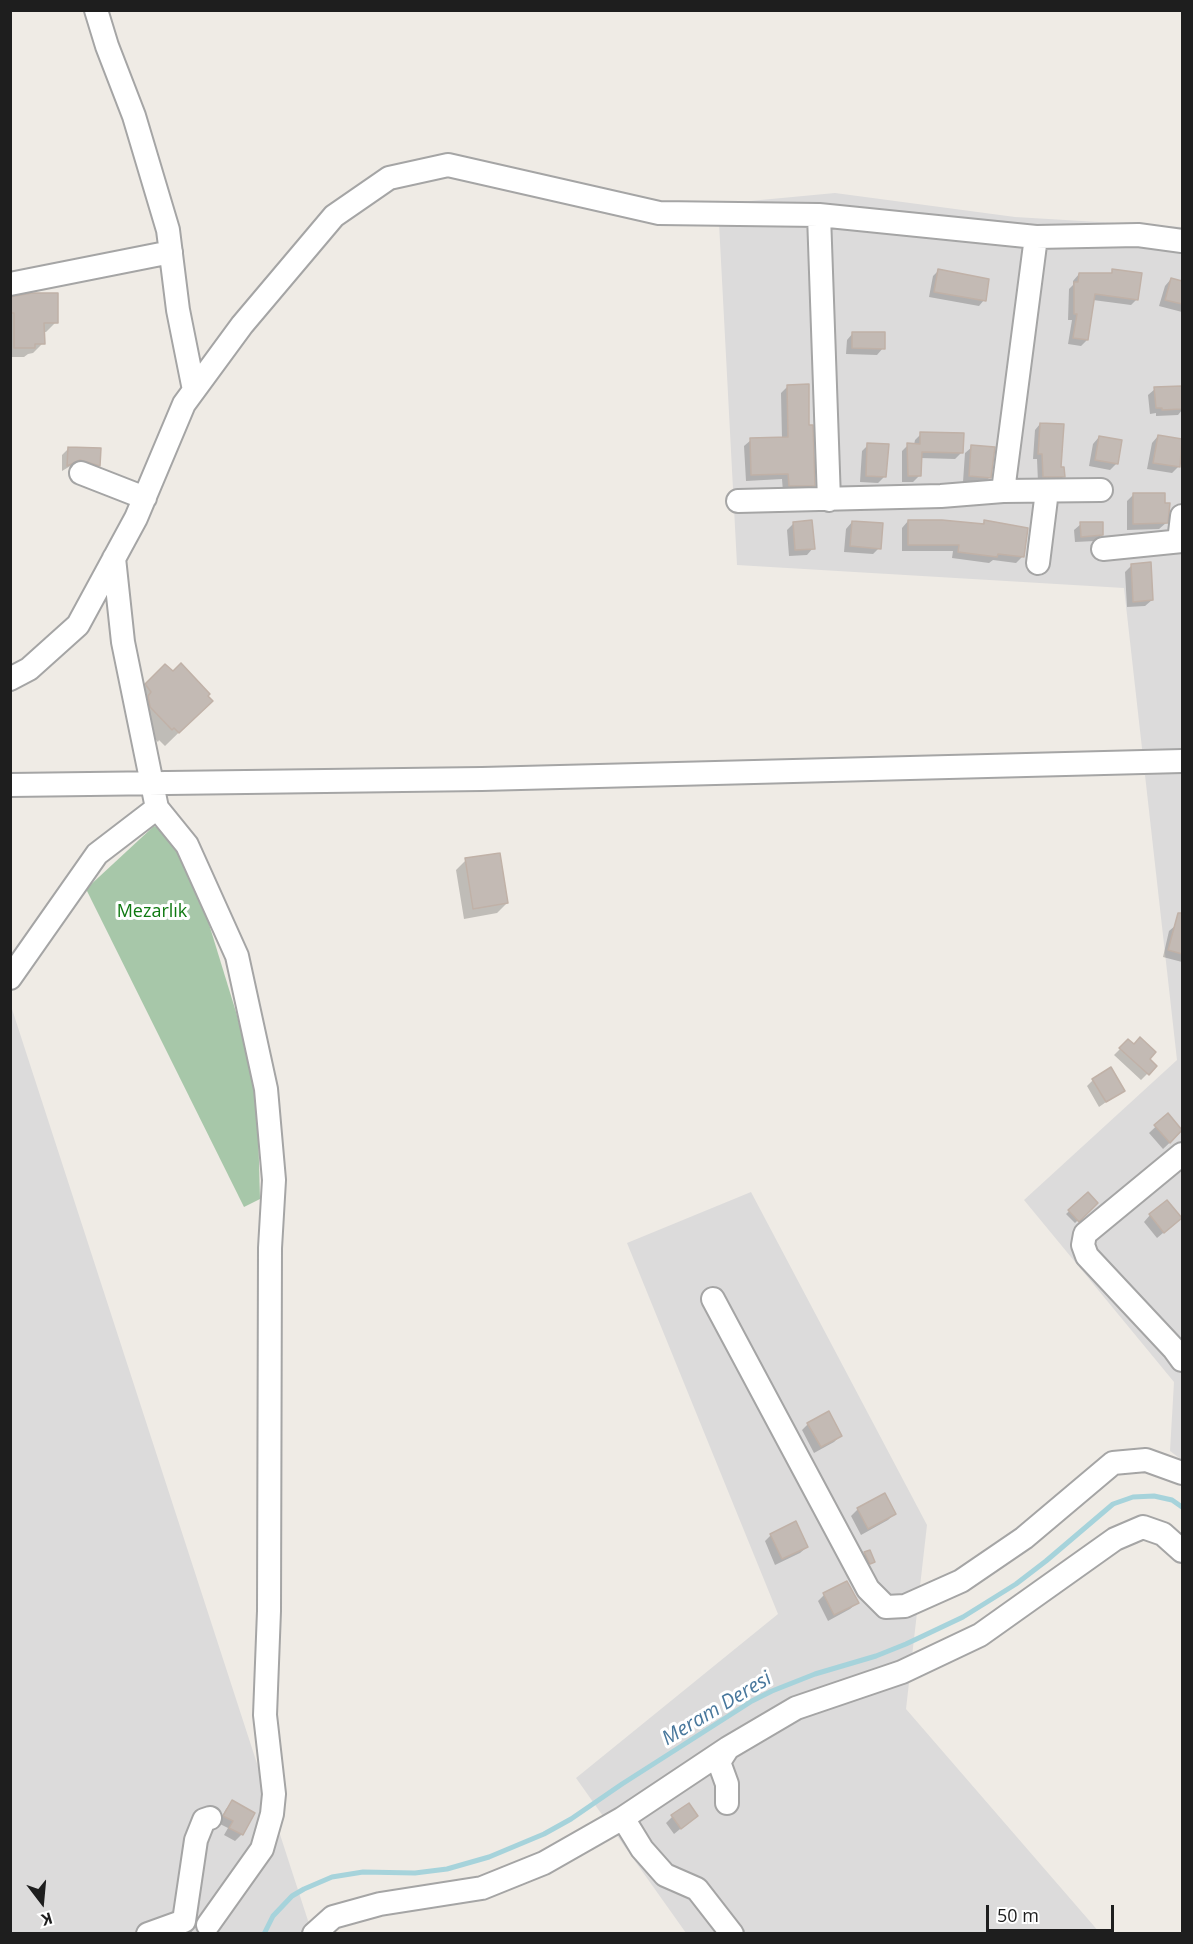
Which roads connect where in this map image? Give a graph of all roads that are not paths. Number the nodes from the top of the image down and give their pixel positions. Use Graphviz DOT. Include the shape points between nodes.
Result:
graph roads {
  1 [pos="96,10"];
  2 [pos="819,214"];
  3 [pos="1036,237"];
  4 [pos="1182,240"];
  5 [pos="171,252"];
  6 [pos="10,284"];
  7 [pos="194,390"];
  8 [pos="81,473"];
  9 [pos="1003,490"];
  10 [pos="1101,490"];
  11 [pos="1047,491"];
  12 [pos="145,498"];
  13 [pos="829,500"];
  14 [pos="738,501"];
  15 [pos="1182,516"];
  16 [pos="1181,541"];
  17 [pos="1102,549"];
  18 [pos="114,558"];
  19 [pos="1038,563"];
  20 [pos="10,678"];
  21 [pos="1182,761"];
  22 [pos="152,782"];
  23 [pos="10,785"];
  24 [pos="157,808"];
  25 [pos="10,978"];
  26 [pos="1182,1154"];
  27 [pos="713,1299"];
  28 [pos="1182,1360"];
  29 [pos="1182,1473"];
  30 [pos="1182,1551"];
  31 [pos="728,1748"];
  32 [pos="727,1803"];
  33 [pos="210,1818"];
  34 [pos="622,1818"];
  35 [pos="184,1921"];
  36 [pos="213,1929"];
  37 [pos="148,1933"];
  38 [pos="314,1934"];
  39 [pos="732,1934"];
  1 -- 5 [label="street" via="134,116"];
  2 -- 3 [label="street"];
  2 -- 7 [label="street" via="659,213 448,165 389,178 334,216 242,325"];
  2 -- 13 [label="street"];
  3 -- 4 [label="street" via="1138,235"];
  3 -- 9 [label="street"];
  5 -- 6 [label="street"];
  5 -- 7 [label="street"];
  7 -- 12 [label="street" via="184,404"];
  8 -- 12 [label="street"];
  9 -- 11 [label="street"];
  9 -- 13 [label="street"];
  10 -- 11 [label="street"];
  11 -- 19 [label="street"];
  12 -- 18 [label="street"];
  13 -- 14 [label="street"];
  15 -- 16 [label="street"];
  16 -- 17 [label="street"];
  18 -- 20 [label="street" via="78,625 29,669"];
  18 -- 22 [label="street" via="123,642"];
  21 -- 22 [label="street" via="482,779"];
  22 -- 23 [label="street"];
  22 -- 24 [label="street"];
  24 -- 25 [label="street" via="97,854"];
  24 -- 36 [label="street" via="187,845 237,956 266,1089 274,1180 265,1715 274,1794 262,1850"];
  26 -- 28 [label="street" via="1085,1234 1083,1245 1087,1256"];
  27 -- 29 [label="street" via="868,1589 886,1607 905,1606 961,1581 1024,1538 1113,1463 1146,1460"];
  30 -- 31 [label="street" via="1163,1534 1143,1527 1115,1539 980,1635 902,1672 796,1708"];
  31 -- 32 [label="street" via="719,1762 728,1785"];
  31 -- 34 [label="street"];
  33 -- 35 [label="street" via="204,1820 196,1840"];
  34 -- 38 [label="street" via="544,1863 482,1888 380,1904 333,1917"];
  34 -- 39 [label="street" via="642,1850 665,1875 697,1889"];
  35 -- 36 [label="street"];
  35 -- 37 [label="street"];
}
